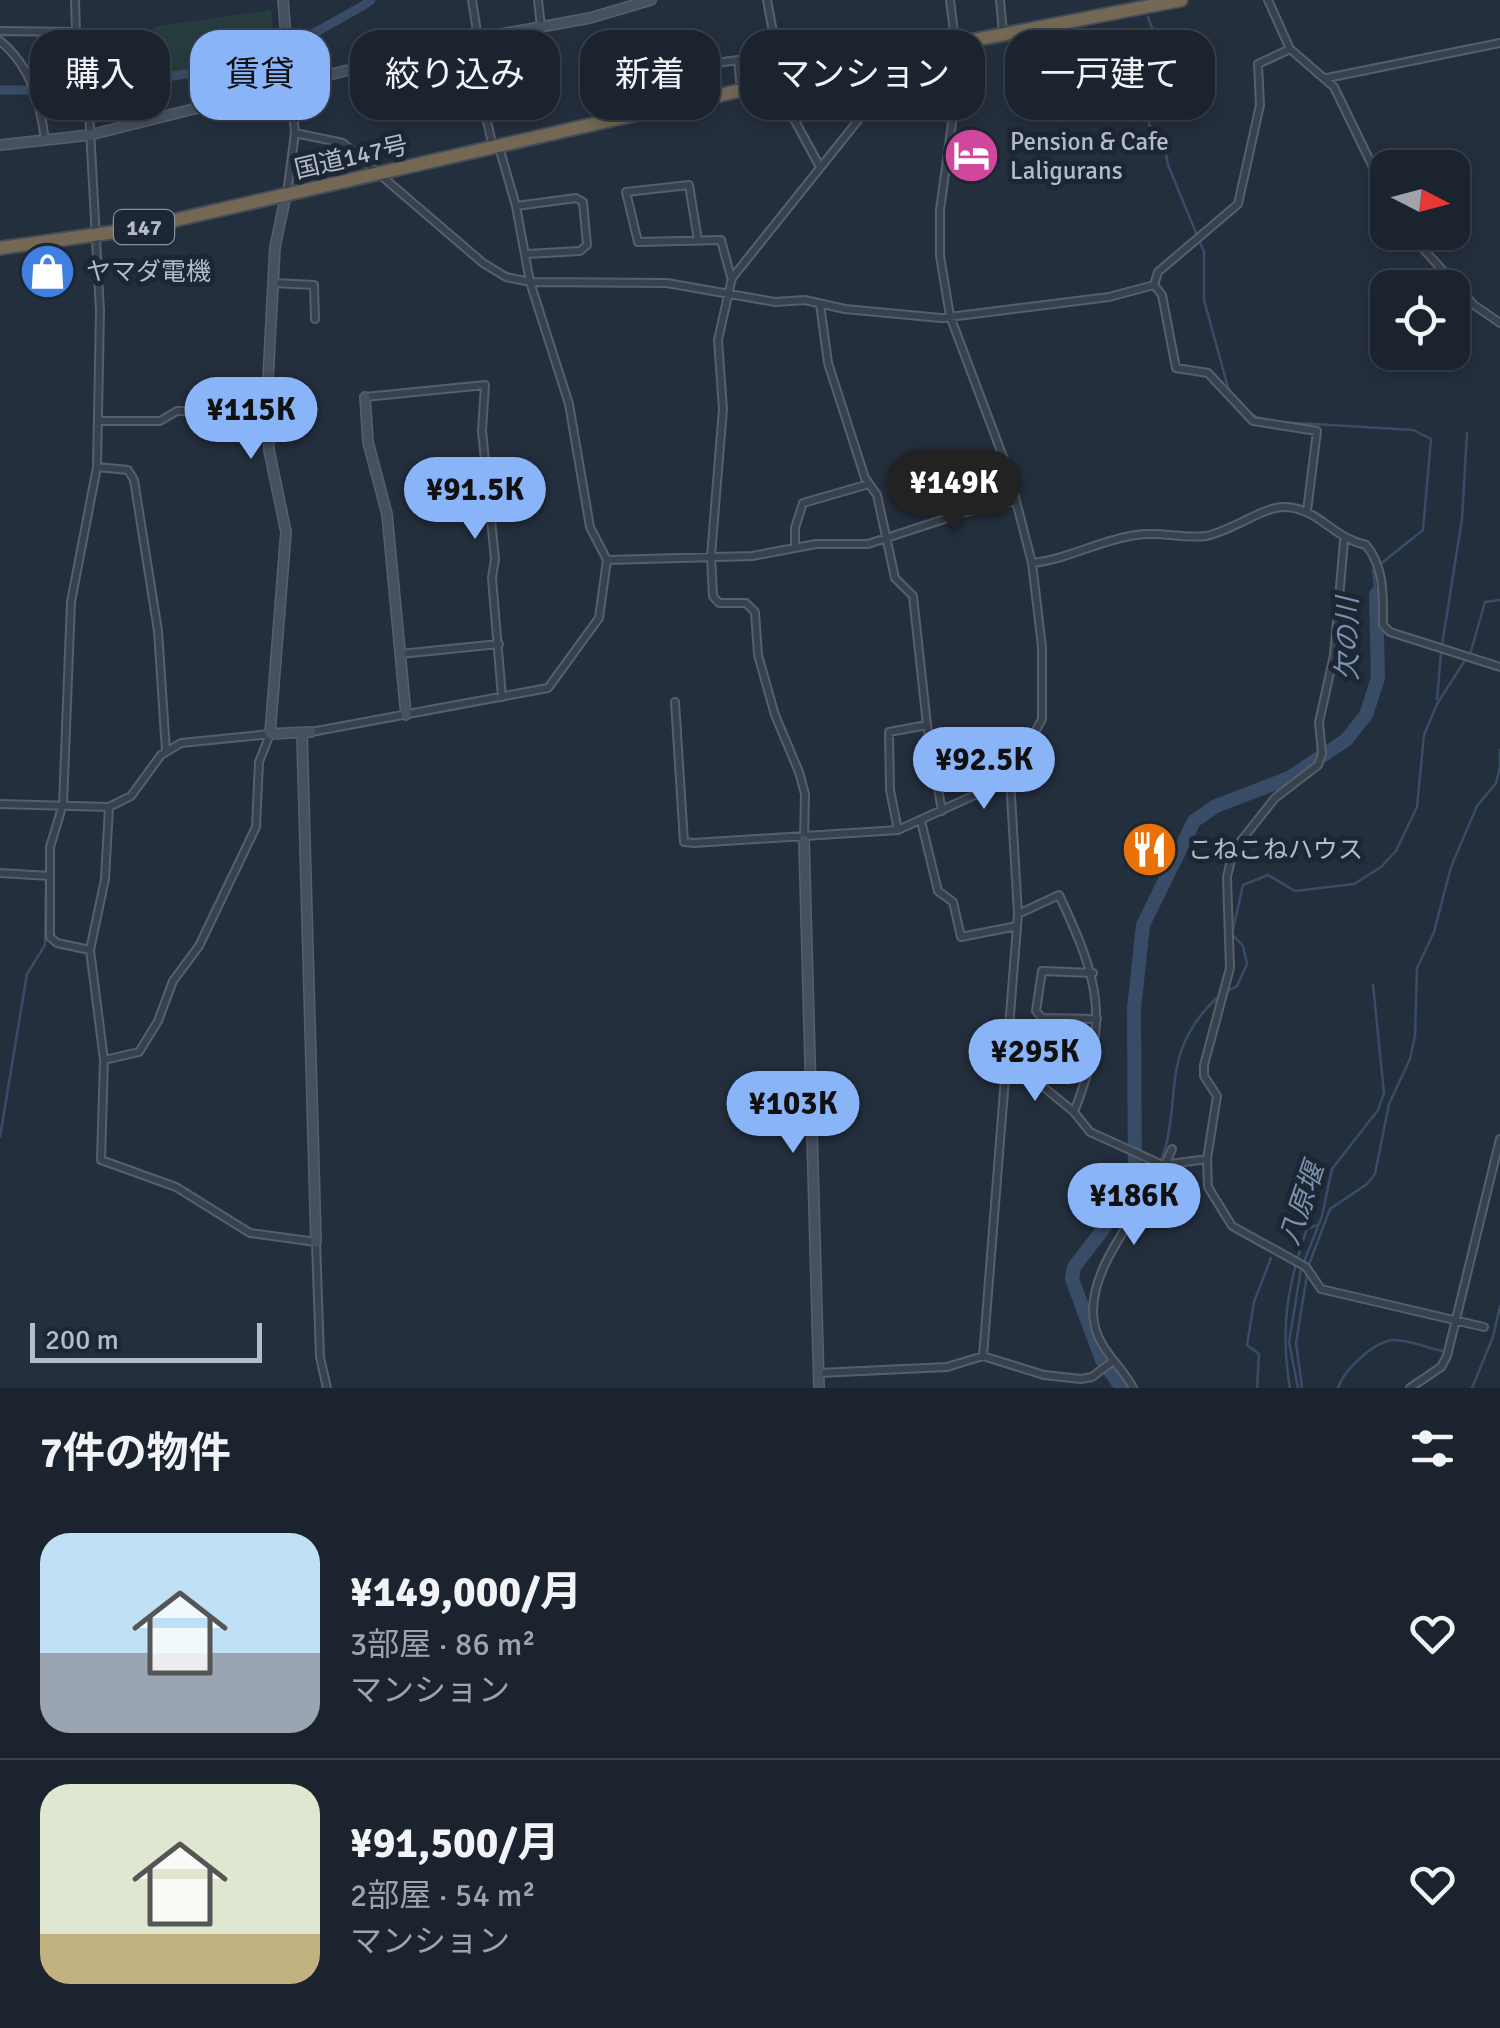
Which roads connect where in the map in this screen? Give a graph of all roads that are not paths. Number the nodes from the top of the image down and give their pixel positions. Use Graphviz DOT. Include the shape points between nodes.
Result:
graph roads {
  1 [pos="75,0"];
  2 [pos="283,0"];
  3 [pos="472,0"];
  4 [pos="538,0"];
  5 [pos="651,0"];
  6 [pos="768,0"];
  7 [pos="950,0"];
  8 [pos="1000,0"];
  9 [pos="1181,0"];
  10 [pos="1268,0"];
  11 [pos="541,27"];
  12 [pos="76,30"];
  13 [pos="286,30"];
  14 [pos="473,30"];
  15 [pos="524,30"];
  16 [pos="772,30"];
  17 [pos="953,30"];
  18 [pos="0,31"];
  19 [pos="30,31"];
  20 [pos="1002,32"];
  21 [pos="985,36"];
  22 [pos="0,41"];
  23 [pos="1500,42"];
  24 [pos="1290,49"];
  25 [pos="720,62"];
  26 [pos="1328,78"];
  27 [pos="740,81"];
  28 [pos="740,91"];
  29 [pos="190,108"];
  30 [pos="89,120"];
  31 [pos="294,120"];
  32 [pos="491,120"];
  33 [pos="797,120"];
  34 [pos="857,120"];
  35 [pos="953,120"];
  36 [pos="295,133"];
  37 [pos="90,135"];
  38 [pos="45,140"];
  39 [pos="0,146"];
  40 [pos="497,147"];
  41 [pos="1370,158"];
  42 [pos="820,167"];
  43 [pos="376,174"];
  44 [pos="286,195"];
  45 [pos="516,206"];
  46 [pos="95,238"];
  47 [pos="698,240"];
  48 [pos="0,248"];
  49 [pos="1424,250"];
  50 [pos="526,254"];
  51 [pos="732,278"];
  52 [pos="530,282"];
  53 [pos="273,283"];
  54 [pos="1154,285"];
  55 [pos="730,292"];
  56 [pos="820,304"];
  57 [pos="950,316"];
  58 [pos="315,319"];
  59 [pos="1500,323"];
  60 [pos="366,397"];
  61 [pos="197,411"];
  62 [pos="98,421"];
  63 [pos="97,467"];
  64 [pos="870,484"];
  65 [pos="1016,501"];
  66 [pos="1307,510"];
  67 [pos="884,540"];
  68 [pos="1344,540"];
  69 [pos="795,547"];
  70 [pos="711,556"];
  71 [pos="607,560"];
  72 [pos="1032,563"];
  73 [pos="499,644"];
  74 [pos="400,654"];
  75 [pos="1500,667"];
  76 [pos="502,697"];
  77 [pos="675,702"];
  78 [pos="406,715"];
  79 [pos="927,725"];
  80 [pos="306,733"];
  81 [pos="270,734"];
  82 [pos="166,751"];
  83 [pos="1010,779"];
  84 [pos="0,804"];
  85 [pos="63,804"];
  86 [pos="109,807"];
  87 [pos="942,811"];
  88 [pos="922,822"];
  89 [pos="898,830"];
  90 [pos="804,840"];
  91 [pos="0,873"];
  92 [pos="50,876"];
  93 [pos="1018,914"];
  94 [pos="1016,926"];
  95 [pos="90,950"];
  96 [pos="1093,974"];
  97 [pos="1097,1019"];
  98 [pos="104,1060"];
  99 [pos="1003,1074"];
  100 [pos="1074,1112"];
  101 [pos="1500,1139"];
  102 [pos="1172,1149"];
  103 [pos="1207,1159"];
  104 [pos="1162,1165"];
  105 [pos="316,1242"];
  106 [pos="1456,1320"];
  107 [pos="1484,1327"];
  108 [pos="983,1356"];
  109 [pos="1111,1362"];
  110 [pos="819,1373"];
  111 [pos="327,1388"];
  112 [pos="819,1388"];
  113 [pos="1133,1388"];
  114 [pos="1410,1388"];
  1 -- 12 [label="street"];
  2 -- 13 [label="street"];
  3 -- 14 [label="street"];
  4 -- 11 [label="street"];
  5 -- 11 [label="street"];
  6 -- 16 [label="street"];
  7 -- 17 [label="street"];
  8 -- 20 [label="street"];
  9 -- 20 [label="highway, 国道147号 / 147"];
  10 -- 24 [label="street"];
  11 -- 15 [label="street"];
  18 -- 19 [label="street"];
  20 -- 21 [label="highway, 国道147号 / 147"];
  22 -- 38 [label="street" via="16,55 40,102"];
  23 -- 26 [label="street"];
  24 -- 26 [label="street"];
  24 -- 54 [label="street" via="1258,64 1260,106 1233,210 1158,272"];
  25 -- 27 [label="street" via="738,60"];
  26 -- 41 [label="street"];
  28 -- 40 [label="highway, 国道147号 / 147"];
  29 -- 37 [label="street"];
  30 -- 37 [label="street"];
  31 -- 36 [label="street"];
  32 -- 40 [label="street"];
  33 -- 42 [label="street"];
  34 -- 42 [label="street"];
  35 -- 57 [label="street" via="939,231"];
  36 -- 43 [label="street" via="343,142"];
  36 -- 44 [label="street"];
  37 -- 38 [label="street"];
  37 -- 46 [label="street"];
  38 -- 39 [label="street"];
  40 -- 43 [label="highway, 国道147号 / 147"];
  40 -- 45 [label="street"];
  42 -- 51 [label="street"];
  43 -- 44 [label="highway, 国道147号 / 147"];
  43 -- 52 [label="street" via="483,263"];
  44 -- 46 [label="highway, 国道147号 / 147"];
  44 -- 53 [label="street"];
  45 -- 50 [label="street"];
  45 -- 50 [label="street" via="582,202 588,245"];
  46 -- 48 [label="highway, 国道147号 / 147"];
  46 -- 62 [label="street"];
  47 -- 47 [label="street" via="638,242 626,192 689,185"];
  47 -- 51 [label="street" via="721,240"];
  49 -- 59 [label="street" via="1474,305"];
  50 -- 52 [label="street"];
  51 -- 55 [label="street"];
  52 -- 55 [label="street" via="667,283"];
  52 -- 71 [label="street" via="569,404 594,539"];
  53 -- 58 [label="street" via="314,285"];
  53 -- 81 [label="street" via="269,450 286,532"];
  54 -- 57 [label="street" via="1109,297"];
  54 -- 66 [label="street" via="1162,294 1176,368 1208,372 1263,426 1317,431"];
  55 -- 56 [label="street"];
  55 -- 70 [label="street" via="718,340 723,409"];
  56 -- 57 [label="street"];
  56 -- 64 [label="street" via="828,363"];
  57 -- 65 [label="street"];
  60 -- 73 [label="street" via="484,385"];
  60 -- 74 [label="street" via="368,442 387,514"];
  61 -- 62 [label="street" via="160,421"];
  62 -- 63 [label="street"];
  63 -- 82 [label="street" via="128,470 134,480 158,630"];
  63 -- 85 [label="street" via="71,602"];
  64 -- 67 [label="street"];
  64 -- 69 [label="street" via="803,503"];
  65 -- 67 [label="street"];
  65 -- 72 [label="street"];
  66 -- 68 [label="street"];
  66 -- 72 [label="street" via="1269,509 1205,536 1133,535 1074,557"];
  67 -- 69 [label="street"];
  67 -- 79 [label="street" via="895,578 912,596"];
  68 -- 75 [label="street" via="1366,545 1378,565 1383,625"];
  68 -- 103 [label="street" via="1318,764 1275,798 1233,850 1227,877 1230,968 1204,1065 1217,1096"];
  69 -- 70 [label="street"];
  70 -- 71 [label="street"];
  70 -- 90 [label="street" via="715,601 746,604 756,612 758,655 804,794"];
  71 -- 76 [label="street" via="599,618 558,678 548,688"];
  72 -- 83 [label="street" via="1042,719"];
  73 -- 74 [label="street"];
  73 -- 76 [label="street"];
  74 -- 78 [label="street"];
  76 -- 78 [label="street"];
  77 -- 90 [label="street" via="684,842"];
  78 -- 80 [label="street"];
  79 -- 87 [label="street"];
  79 -- 89 [label="street" via="889,732"];
  80 -- 81 [label="street"];
  80 -- 105 [label="street"];
  81 -- 82 [label="street" via="181,743"];
  81 -- 98 [label="street" via="260,762 256,827 199,946 138,1052"];
  82 -- 86 [label="street" via="132,796"];
  83 -- 87 [label="street"];
  83 -- 93 [label="street"];
  84 -- 85 [label="street"];
  85 -- 86 [label="street"];
  85 -- 92 [label="street" via="50,847"];
  86 -- 95 [label="street"];
  87 -- 88 [label="street"];
  88 -- 89 [label="street"];
  88 -- 94 [label="street" via="938,891 953,902 960,936"];
  89 -- 90 [label="street"];
  90 -- 110 [label="street"];
  91 -- 92 [label="street"];
  92 -- 95 [label="street" via="50,937"];
  93 -- 94 [label="street"];
  93 -- 96 [label="street" via="1059,895"];
  94 -- 99 [label="street"];
  95 -- 98 [label="street"];
  96 -- 97 [label="street"];
  96 -- 97 [label="street" via="1042,971 1036,1011 1042,1018"];
  97 -- 100 [label="street"];
  98 -- 105 [label="street" via="101,1160 176,1187 250,1234"];
  99 -- 100 [label="street" via="1034,1080"];
  99 -- 108 [label="street"];
  100 -- 104 [label="street" via="1090,1132"];
  101 -- 106 [label="street"];
  102 -- 104 [label="street"];
  103 -- 104 [label="street"];
  103 -- 106 [label="street" via="1206,1182 1232,1226 1309,1270 1321,1289"];
  104 -- 109 [label="street" via="1116,1242 1099,1288 1093,1320"];
  105 -- 111 [label="street"];
  106 -- 107 [label="street"];
  106 -- 114 [label="street" via="1441,1367"];
  108 -- 109 [label="street" via="1071,1379 1088,1379"];
  108 -- 110 [label="street" via="947,1367"];
  109 -- 113 [label="street"];
  110 -- 112 [label="street"];
}
